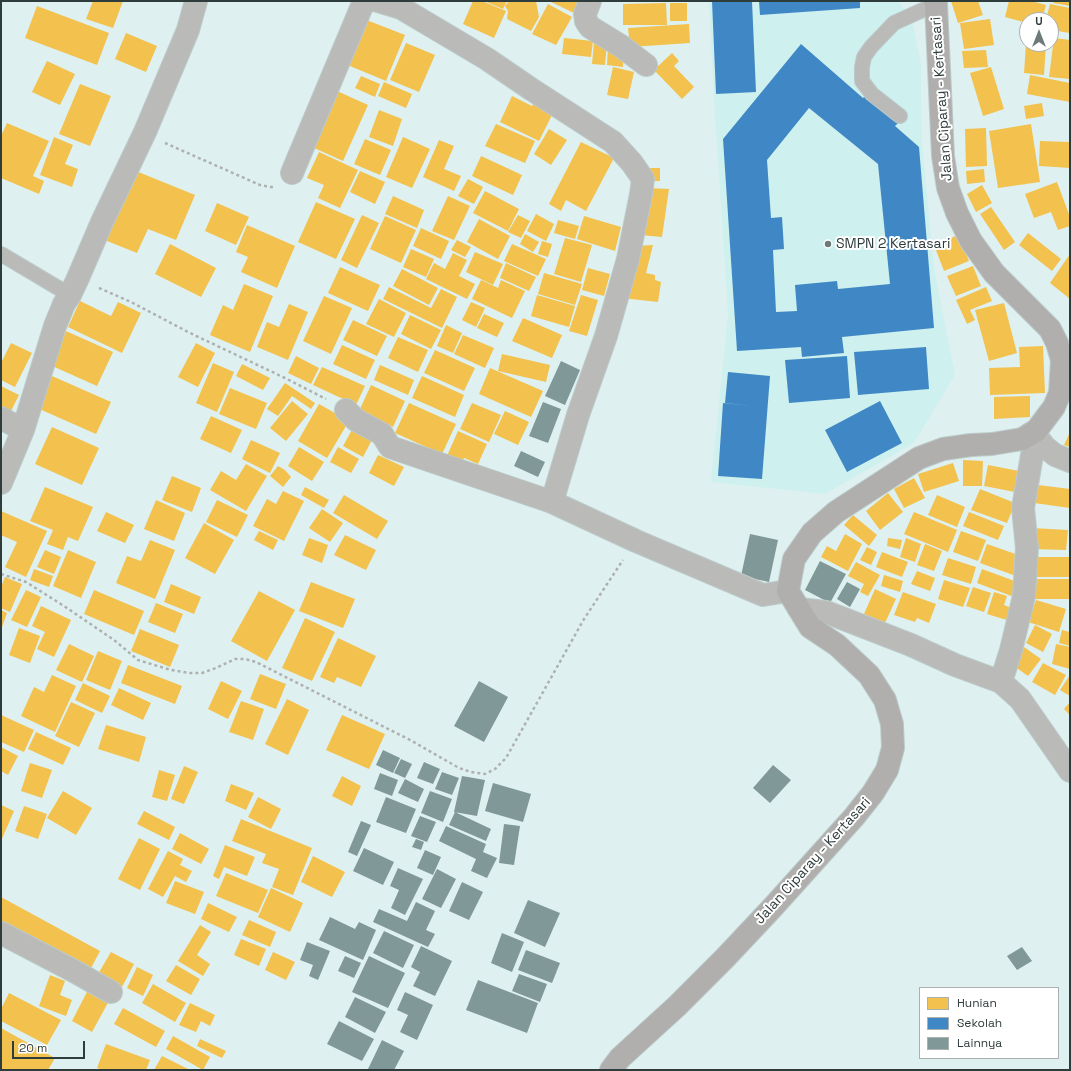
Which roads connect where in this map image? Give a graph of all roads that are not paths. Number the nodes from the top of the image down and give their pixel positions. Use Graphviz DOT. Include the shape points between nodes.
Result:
graph roads {
  1 [pos="196,1"];
  2 [pos="367,1"];
  3 [pos="378,1"];
  4 [pos="590,1"];
  5 [pos="935,3"];
  6 [pos="646,65"];
  7 [pos="900,116"];
  8 [pos="292,173"];
  9 [pos="1,254"];
  10 [pos="74,287"];
  11 [pos="346,410"];
  12 [pos="1,418"];
  13 [pos="23,430"];
  14 [pos="1032,433"];
  15 [pos="1070,461"];
  16 [pos="1,483"];
  17 [pos="552,502"];
  18 [pos="793,600"];
  19 [pos="1000,682"];
  20 [pos="1070,771"];
  21 [pos="1,933"];
  22 [pos="111,992"];
  23 [pos="611,1070"];
  1 -- 10 [label="street" via="188,30 145,132"];
  2 -- 8 [label="street" via="362,6"];
  3 -- 17 [label="street" via="401,8 480,55 613,142 643,179 626,266"];
  4 -- 6 [label="street" via="585,14 590,27 622,46"];
  5 -- 7 [label="lane" via="894,23 870,47 864,57 862,81 872,94"];
  5 -- 14 [label="main road, Jalan Ciparay - Kertasari" via="943,149 948,188 971,241 994,273 1050,329 1062,360 1058,400 1049,415"];
  9 -- 10 [label="lane"];
  10 -- 13 [label="street" via="55,326"];
  11 -- 17 [label="street" via="356,420 382,434 390,447"];
  12 -- 13 [label="street"];
  13 -- 16 [label="street"];
  14 -- 15 [label="street" via="1055,455"];
  14 -- 18 [label="main road, Jalan Ciparay - Kertasari" via="1022,438 992,444 943,449 919,458 836,512 812,534 794,559"];
  14 -- 19 [label="street" via="1033,449 1023,508 1027,548 1024,596"];
  17 -- 18 [label="street" via="636,541 763,594"];
  18 -- 19 [label="street"];
  18 -- 23 [label="main road, Jalan Ciparay - Kertasari" via="810,627 837,645 868,675 885,700 892,724 893,748 887,770 854,817 773,907 677,1006 620,1058"];
  19 -- 20 [label="street" via="1020,699"];
  21 -- 22 [label="street"];
}
